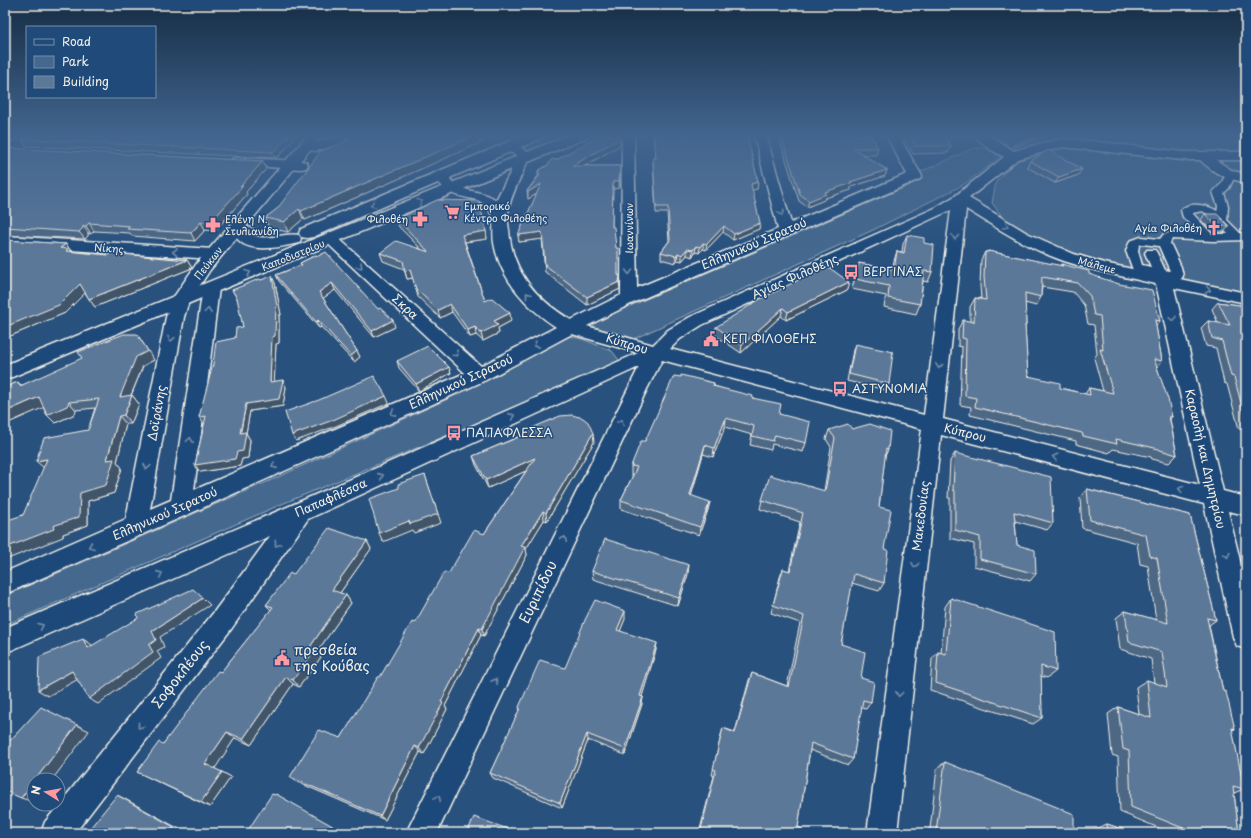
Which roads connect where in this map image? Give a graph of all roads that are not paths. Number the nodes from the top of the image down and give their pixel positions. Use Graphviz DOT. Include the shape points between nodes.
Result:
graph roads {
  1 [pos="288,174"];
  2 [pos="288,174"];
  3 [pos="462,174"];
  4 [pos="473,174"];
  5 [pos="515,174"];
  6 [pos="628,174"];
  7 [pos="771,174"];
  8 [pos="914,174"];
  9 [pos="992,174"];
  10 [pos="1226,174"];
  11 [pos="1230,176"];
  12 [pos="1246,178"];
  13 [pos="450,181"];
  14 [pos="953,208"];
  15 [pos="500,214"];
  16 [pos="1222,220"];
  17 [pos="786,231"];
  18 [pos="246,232"];
  19 [pos="1208,237"];
  20 [pos="1243,238"];
  21 [pos="293,239"];
  22 [pos="332,239"];
  23 [pos="5,241"];
  24 [pos="1164,243"];
  25 [pos="1151,253"];
  26 [pos="216,262"];
  27 [pos="1162,277"];
  28 [pos="193,281"];
  29 [pos="212,288"];
  30 [pos="629,298"];
  31 [pos="1246,298"];
  32 [pos="180,301"];
  33 [pos="696,321"];
  34 [pos="570,326"];
  35 [pos="656,352"];
  36 [pos="5,359"];
  37 [pos="684,360"];
  38 [pos="5,373"];
  39 [pos="479,375"];
  40 [pos="932,425"];
  41 [pos="1214,497"];
  42 [pos="1246,506"];
  43 [pos="182,507"];
  44 [pos="300,512"];
  45 [pos="136,526"];
  46 [pos="5,583"];
  47 [pos="1246,637"];
  48 [pos="5,641"];
  49 [pos="56,833"];
  50 [pos="420,833"];
  51 [pos="882,833"];
  1 -- 18 [label="main road, Πεύκων"];
  2 -- 26 [label="main road, Πεύκων"];
  3 -- 13 [label="main road, Καποδιστρίου"];
  4 -- 13 [label="main road, Καποδιστρίου"];
  5 -- 15 [label="street, Κύπρου"];
  6 -- 30 [label="street, Ιωαννίνων, one-way"];
  7 -- 17 [label="street, one-way"];
  8 -- 17 [label="street, Ελληνικού Στρατού" via="915,176"];
  9 -- 14 [label="street, Αγίας Φιλοθέης"];
  10 -- 11 [label="street"];
  11 -- 12 [label="street"];
  11 -- 16 [label="street" via="1218,192"];
  13 -- 15 [label="street" via="458,191 487,200"];
  13 -- 21 [label="main road, Καποδιστρίου, one-way"];
  22 -- 13 [label="main road, Καποδιστρίου, one-way"];
  14 -- 27 [label="street, Μάλεμε, one-way" via="1062,254 1102,267"];
  14 -- 33 [label="street, Αγίας Φιλοθέης"];
  14 -- 40 [label="street, Μακεδονίας, one-way"];
  34 -- 15 [label="street, Κύπρου, one-way" via="550,315 533,301 519,283 502,243"];
  16 -- 19 [label="street" via="1203,208 1187,210 1187,215"];
  16 -- 20 [label="street"];
  17 -- 30 [label="street, Ελληνικού Στρατού"];
  18 -- 21 [label="main road" via="244,237 254,241"];
  18 -- 26 [label="main road, Πεύκων" via="224,258"];
  19 -- 20 [label="street"];
  19 -- 24 [label="street" via="1175,234 1168,236"];
  21 -- 26 [label="main road, Καποδιστρίου"];
  29 -- 22 [label="main road, Καποδιστρίου, one-way"];
  22 -- 39 [label="street, Σκρα, one-way"];
  26 -- 23 [label="street, Νίκης, one-way"];
  24 -- 27 [label="street" via="1177,276"];
  24 -- 27 [label="street" via="1141,240 1134,243 1132,251 1137,267"];
  25 -- 27 [label="street"];
  26 -- 28 [label="main road, Καποδιστρίου"];
  26 -- 29 [label="main road, Πεύκων"];
  27 -- 31 [label="street, Μάλεμε, one-way"];
  27 -- 41 [label="street, Καραολή και Δημητρίου, one-way"];
  28 -- 32 [label="main road, Πεύκων"];
  28 -- 36 [label="main road, Καποδιστρίου"];
  29 -- 32 [label="main road, Καποδιστρίου"];
  43 -- 29 [label="street, one-way"];
  30 -- 34 [label="street, Ελληνικού Στρατού"];
  32 -- 38 [label="main road, Καποδιστρίου"];
  32 -- 45 [label="street, Δοϊράνης, one-way"];
  33 -- 35 [label="street, Αγίας Φιλοθέης" via="673,334"];
  33 -- 37 [label="street" via="685,340"];
  34 -- 35 [label="street, Κύπρου"];
  34 -- 39 [label="street, Ελληνικού Στρατού, one-way"];
  35 -- 37 [label="street, Κύπρου"];
  44 -- 35 [label="street, Παπαφλέσσα, one-way"];
  50 -- 35 [label="street, Ευριπίδου, one-way"];
  37 -- 40 [label="street, Κύπρου"];
  39 -- 43 [label="street, Ελληνικού Στρατού, one-way"];
  41 -- 40 [label="street, Κύπρου, one-way"];
  40 -- 51 [label="street, Μακεδονίας, one-way"];
  41 -- 42 [label="street, Κύπρου"];
  41 -- 47 [label="street, Καραολή και Δημητρίου, one-way"];
  43 -- 45 [label="street, Ελληνικού Στρατού"];
  48 -- 44 [label="street, Παπαφλέσσα, one-way"];
  44 -- 49 [label="street, Σοφοκλέους, one-way" via="223,620"];
  45 -- 46 [label="street, Ελληνικού Στρατού, one-way"];
}
